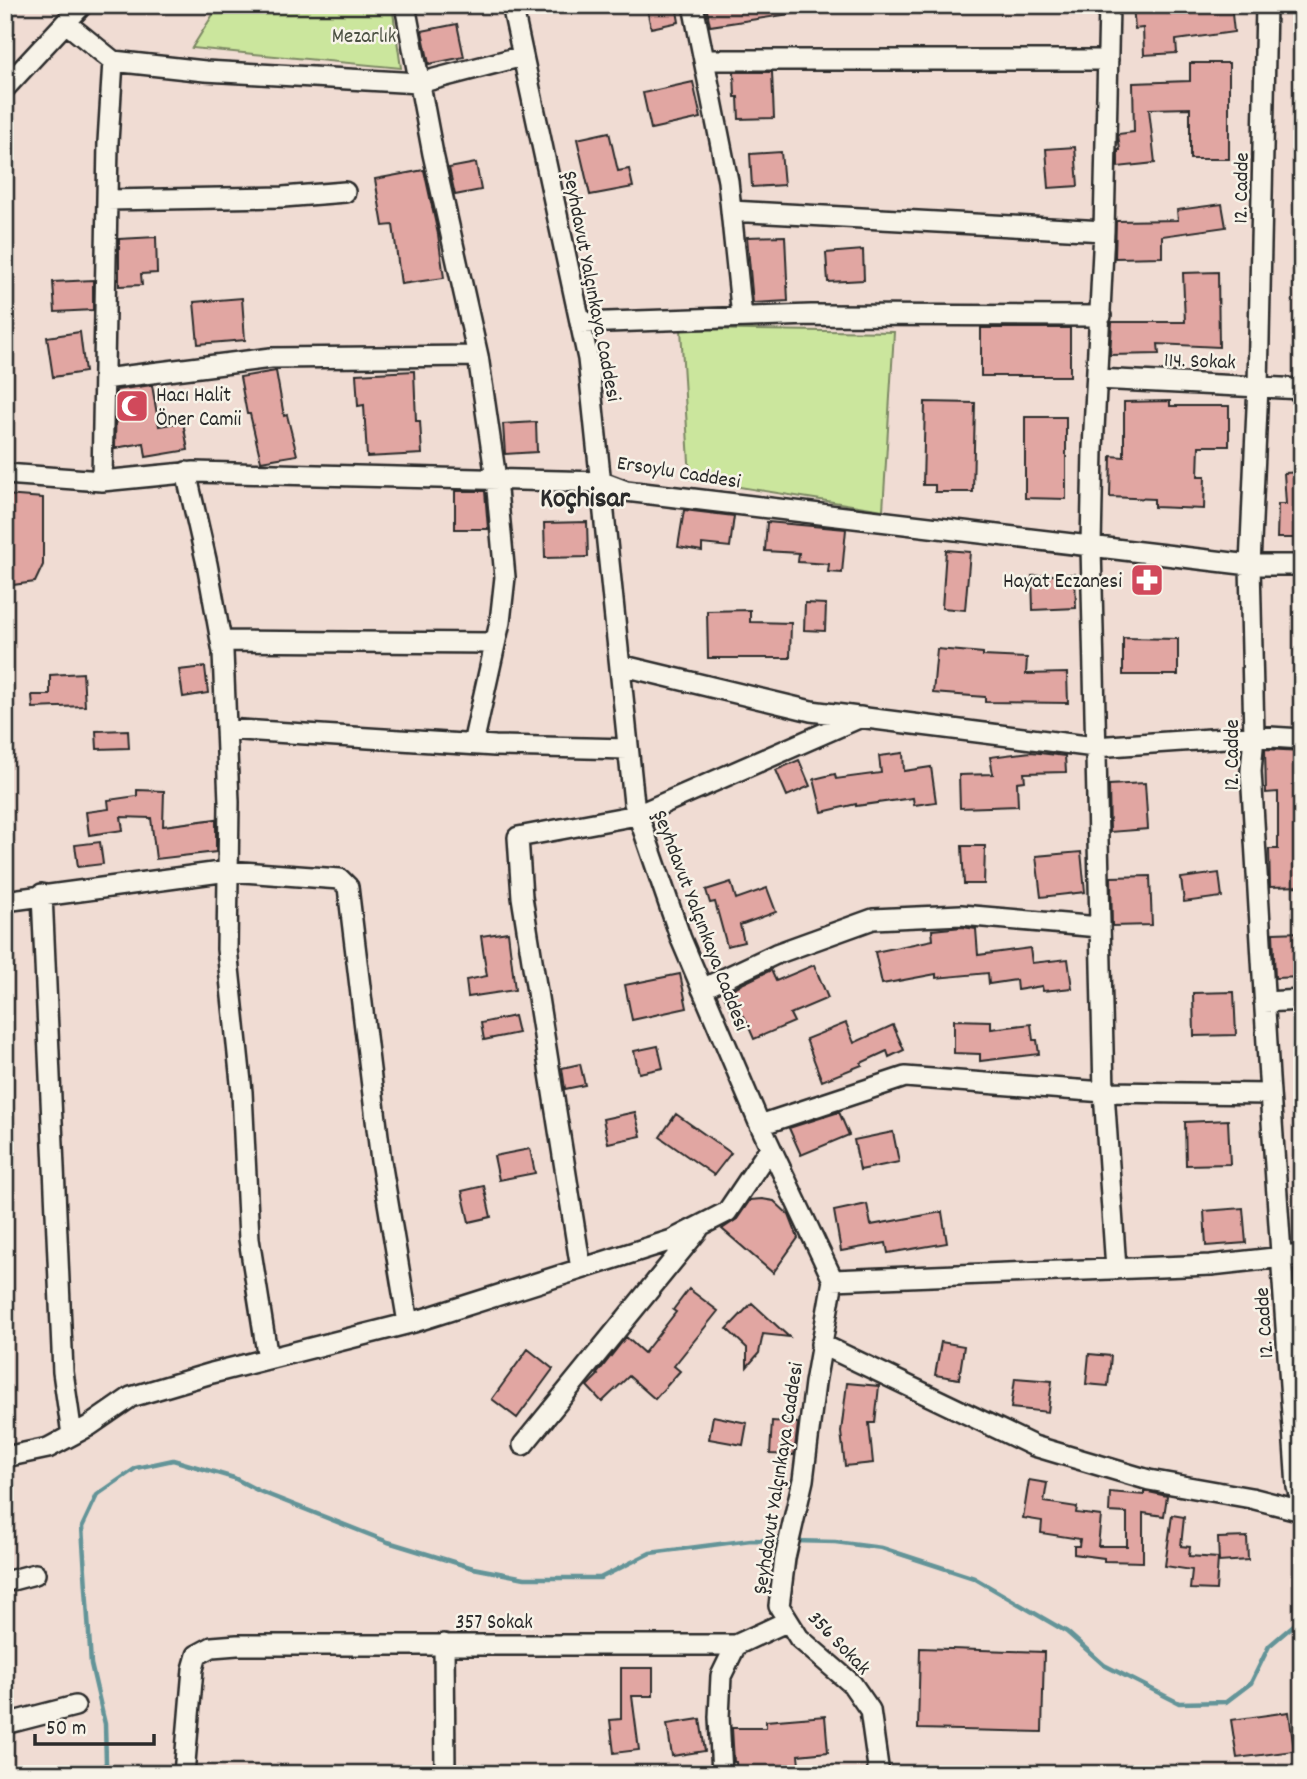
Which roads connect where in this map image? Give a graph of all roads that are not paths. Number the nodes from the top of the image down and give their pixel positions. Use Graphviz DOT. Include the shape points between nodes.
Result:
graph roads {
  1 [pos="82,5"];
  2 [pos="405,5"];
  3 [pos="512,5"];
  4 [pos="693,5"];
  5 [pos="1109,5"];
  6 [pos="1266,5"];
  7 [pos="66,23"];
  8 [pos="523,56"];
  9 [pos="705,60"];
  10 [pos="1108,60"];
  11 [pos="113,61"];
  12 [pos="419,83"];
  13 [pos="5,88"];
  14 [pos="345,192"];
  15 [pos="107,200"];
  16 [pos="731,211"];
  17 [pos="1104,231"];
  18 [pos="1101,316"];
  19 [pos="741,317"];
  20 [pos="580,323"];
  21 [pos="478,356"];
  22 [pos="104,379"];
  23 [pos="1097,379"];
  24 [pos="1258,386"];
  25 [pos="1302,389"];
  26 [pos="186,472"];
  27 [pos="5,474"];
  28 [pos="496,479"];
  29 [pos="102,481"];
  30 [pos="602,482"];
  31 [pos="1091,546"];
  32 [pos="1250,565"];
  33 [pos="1302,565"];
  34 [pos="221,642"];
  35 [pos="495,643"];
  36 [pos="620,665"];
  37 [pos="861,717"];
  38 [pos="226,729"];
  39 [pos="1254,736"];
  40 [pos="1302,739"];
  41 [pos="473,744"];
  42 [pos="1095,747"];
  43 [pos="628,749"];
  44 [pos="637,815"];
  45 [pos="228,871"];
  46 [pos="42,894"];
  47 [pos="5,901"];
  48 [pos="1099,927"];
  49 [pos="702,989"];
  50 [pos="1302,1000"];
  51 [pos="1264,1002"];
  52 [pos="1104,1092"];
  53 [pos="1270,1094"];
  54 [pos="760,1125"];
  55 [pos="770,1147"];
  56 [pos="703,1224"];
  57 [pos="1302,1255"];
  58 [pos="1281,1257"];
  59 [pos="581,1269"];
  60 [pos="1116,1269"];
  61 [pos="833,1280"];
  62 [pos="408,1323"];
  63 [pos="821,1344"];
  64 [pos="268,1359"];
  65 [pos="72,1435"];
  66 [pos="523,1445"];
  67 [pos="5,1457"];
  68 [pos="1302,1504"];
  69 [pos="1302,1511"];
  70 [pos="34,1574"];
  71 [pos="5,1582"];
  72 [pos="789,1621"];
  73 [pos="444,1644"];
  74 [pos="736,1645"];
  75 [pos="75,1706"];
  76 [pos="5,1724"];
  77 [pos="184,1774"];
  78 [pos="445,1774"];
  79 [pos="722,1774"];
  80 [pos="879,1774"];
  1 -- 7 [label="street"];
  2 -- 12 [label="street"];
  3 -- 8 [label="street, Şeyhdavut Yalçınkaya Caddesi"];
  4 -- 9 [label="street"];
  5 -- 10 [label="street"];
  6 -- 24 [label="street, 12. Cadde"];
  7 -- 11 [label="street"];
  7 -- 13 [label="street"];
  8 -- 12 [label="street"];
  8 -- 20 [label="street, Şeyhdavut Yalçınkaya Caddesi"];
  9 -- 10 [label="street"];
  9 -- 16 [label="street"];
  10 -- 17 [label="street"];
  11 -- 12 [label="street"];
  11 -- 15 [label="street"];
  12 -- 21 [label="street"];
  14 -- 15 [label="street"];
  15 -- 22 [label="street"];
  16 -- 17 [label="street"];
  16 -- 19 [label="street"];
  17 -- 18 [label="street"];
  18 -- 19 [label="street"];
  18 -- 23 [label="street"];
  19 -- 20 [label="street"];
  20 -- 30 [label="street, Şeyhdavut Yalçınkaya Caddesi"];
  21 -- 22 [label="street" via="271,358"];
  21 -- 28 [label="street"];
  22 -- 29 [label="street"];
  23 -- 24 [label="street, 114. Sokak"];
  23 -- 31 [label="street"];
  24 -- 25 [label="street, 114. Sokak"];
  24 -- 32 [label="street, 12. Cadde"];
  26 -- 28 [label="street, Ersoylu Caddesi"];
  26 -- 29 [label="street, Ersoylu Caddesi"];
  26 -- 34 [label="street"];
  27 -- 29 [label="street, Ersoylu Caddesi"];
  28 -- 30 [label="street, Ersoylu Caddesi"];
  28 -- 35 [label="street" via="505,577"];
  30 -- 31 [label="street, Ersoylu Caddesi" via="626,491"];
  30 -- 36 [label="street, Şeyhdavut Yalçınkaya Caddesi"];
  31 -- 32 [label="street, Ersoylu Caddesi"];
  31 -- 42 [label="street"];
  32 -- 33 [label="street, Ersoylu Caddesi"];
  32 -- 39 [label="street, 12. Cadde"];
  34 -- 35 [label="street"];
  34 -- 38 [label="street"];
  35 -- 41 [label="street"];
  36 -- 37 [label="street" via="811,711"];
  36 -- 43 [label="street, Şeyhdavut Yalçınkaya Caddesi"];
  37 -- 42 [label="street"];
  37 -- 44 [label="street"];
  38 -- 41 [label="street"];
  38 -- 45 [label="street"];
  39 -- 40 [label="street"];
  39 -- 42 [label="street"];
  39 -- 51 [label="street, 12. Cadde" via="1251,771"];
  41 -- 43 [label="street"];
  42 -- 48 [label="street"];
  43 -- 44 [label="street, Şeyhdavut Yalçınkaya Caddesi"];
  44 -- 49 [label="street, Şeyhdavut Yalçınkaya Caddesi"];
  44 -- 59 [label="street" via="519,837 522,897"];
  45 -- 46 [label="street"];
  45 -- 62 [label="street" via="340,879 348,887 381,1161"];
  45 -- 64 [label="street" via="227,949 242,1092 249,1239"];
  46 -- 47 [label="street"];
  46 -- 65 [label="street" via="63,1372"];
  48 -- 49 [label="street" via="961,915 873,919 776,954"];
  48 -- 52 [label="street"];
  49 -- 54 [label="street, Şeyhdavut Yalçınkaya Caddesi"];
  50 -- 51 [label="street"];
  51 -- 53 [label="street, 12. Cadde"];
  52 -- 53 [label="street"];
  52 -- 54 [label="street" via="905,1077"];
  52 -- 60 [label="street"];
  53 -- 58 [label="street, 12. Cadde"];
  54 -- 55 [label="street, Şeyhdavut Yalçınkaya Caddesi"];
  55 -- 56 [label="street" via="727,1212"];
  55 -- 61 [label="street, Şeyhdavut Yalçınkaya Caddesi"];
  56 -- 59 [label="street" via="672,1240"];
  56 -- 66 [label="street"];
  57 -- 58 [label="street"];
  58 -- 60 [label="street"];
  58 -- 68 [label="street, 12. Cadde" via="1297,1487"];
  59 -- 62 [label="street"];
  60 -- 61 [label="street"];
  61 -- 63 [label="street, Şeyhdavut Yalçınkaya Caddesi"];
  62 -- 64 [label="street"];
  63 -- 69 [label="street" via="1034,1446 1149,1480"];
  63 -- 72 [label="street, Şeyhdavut Yalçınkaya Caddesi" via="803,1480 779,1606"];
  64 -- 65 [label="street" via="131,1397"];
  65 -- 67 [label="street" via="48,1448"];
  70 -- 71 [label="street"];
  72 -- 74 [label="street, 357 Sokak"];
  72 -- 80 [label="street, 356 Sokak" via="799,1638 852,1684 870,1710"];
  73 -- 74 [label="street, 357 Sokak"];
  73 -- 77 [label="street, 357 Sokak" via="212,1647 197,1655 193,1669"];
  73 -- 78 [label="street"];
  74 -- 79 [label="street" via="721,1676"];
  75 -- 76 [label="street"];
}
